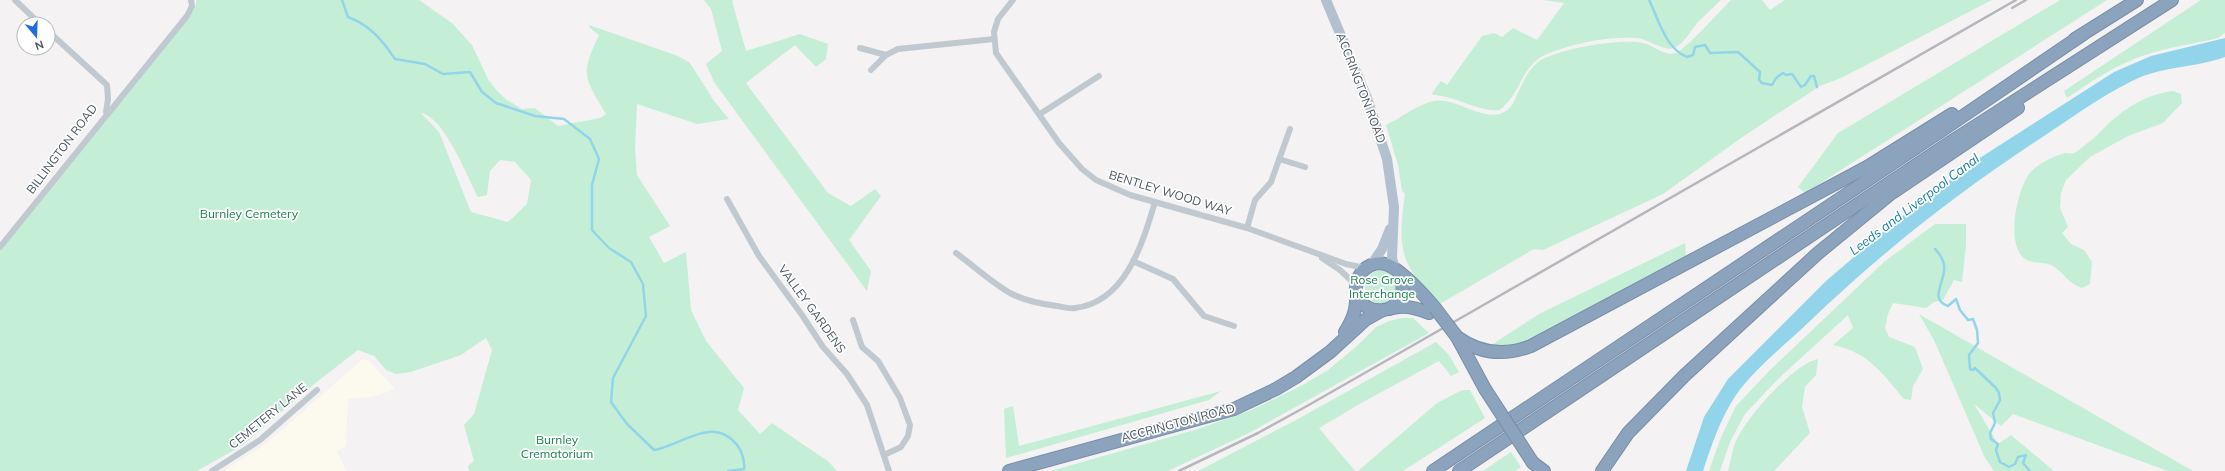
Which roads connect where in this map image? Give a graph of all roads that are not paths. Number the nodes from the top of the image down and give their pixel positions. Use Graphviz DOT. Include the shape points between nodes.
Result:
graph roads {
  1 [pos="16,0"];
  2 [pos="191,0"];
  3 [pos="1013,0"];
  4 [pos="1326,0"];
  5 [pos="2137,0"];
  6 [pos="2172,0"];
  7 [pos="32,16"];
  8 [pos="2141,20"];
  9 [pos="2082,35"];
  10 [pos="56,38"];
  11 [pos="994,39"];
  12 [pos="860,48"];
  13 [pos="886,55"];
  14 [pos="870,70"];
  15 [pos="1099,76"];
  16 [pos="106,114"];
  17 [pos="1040,114"];
  18 [pos="1290,129"];
  19 [pos="1279,159"];
  20 [pos="1305,167"];
  21 [pos="727,200"];
  22 [pos="1155,202"];
  23 [pos="1392,225"];
  24 [pos="1247,228"];
  25 [pos="0,247"];
  26 [pos="1312,252"];
  27 [pos="956,253"];
  28 [pos="1133,261"];
  29 [pos="1368,266"];
  30 [pos="1397,271"];
  31 [pos="1356,289"];
  32 [pos="1385,310"];
  33 [pos="1432,310"];
  34 [pos="853,320"];
  35 [pos="1234,326"];
  36 [pos="1453,335"];
  37 [pos="1334,348"];
  38 [pos="317,390"];
  39 [pos="884,455"];
  40 [pos="1536,467"];
  41 [pos="1604,468"];
  42 [pos="212,471"];
  43 [pos="889,471"];
  44 [pos="1010,471"];
  45 [pos="1433,471"];
  46 [pos="1459,471"];
  47 [pos="1544,471"];
  1 -- 7 [label="street"];
  2 -- 16 [label="street" via="192,6 187,16"];
  3 -- 11 [label="street, BENTLEY WOOD WAY" via="998,19"];
  4 -- 23 [label="main road, ACCRINGTON ROAD" via="1382,141 1394,207"];
  5 -- 9 [label="highway"];
  6 -- 8 [label="highway"];
  8 -- 41 [label="highway" via="2104,50 1889,195 1817,254 1684,376 1628,433"];
  8 -- 46 [label="highway" via="1827,224"];
  9 -- 36 [label="highway" via="1867,167 1531,346 1519,351 1494,353 1468,345"];
  9 -- 45 [label="highway"];
  10 -- 16 [label="street, BILLINGTON ROAD" via="107,85"];
  11 -- 13 [label="street" via="898,49"];
  11 -- 17 [label="street, BENTLEY WOOD WAY" via="996,53"];
  12 -- 13 [label="street"];
  13 -- 14 [label="street"];
  15 -- 17 [label="street"];
  16 -- 25 [label="street, BILLINGTON ROAD"];
  17 -- 22 [label="street, BENTLEY WOOD WAY" via="1059,143 1082,169 1096,180 1110,188"];
  18 -- 19 [label="street"];
  19 -- 20 [label="street"];
  19 -- 24 [label="street" via="1272,182 1255,200"];
  21 -- 39 [label="street, VALLEY GARDENS" via="759,256 823,348 847,374 867,406"];
  22 -- 24 [label="street, BENTLEY WOOD WAY"];
  22 -- 28 [label="street" via="1142,244"];
  23 -- 29 [label="main road, ACCRINGTON ROAD" via="1382,249"];
  23 -- 30 [label="main road, ACCRINGTON ROAD" via="1392,258"];
  24 -- 26 [label="street, BENTLEY WOOD WAY"];
  26 -- 29 [label="street, BENTLEY WOOD WAY" via="1346,264"];
  26 -- 31 [label="street, BENTLEY WOOD WAY" via="1340,270"];
  27 -- 28 [label="street" via="1010,293 1038,304 1075,308 1093,303 1113,290"];
  28 -- 35 [label="street" via="1173,279 1204,316"];
  29 -- 30 [label="highway" via="1384,264"];
  29 -- 31 [label="highway" via="1357,278"];
  30 -- 32 [label="highway" via="1402,280 1403,292 1395,305"];
  30 -- 33 [label="highway" via="1413,284"];
  31 -- 32 [label="highway" via="1366,307"];
  31 -- 37 [label="highway, ACCRINGTON ROAD" via="1357,306 1353,319"];
  32 -- 33 [label="highway"];
  32 -- 37 [label="highway, ACCRINGTON ROAD" via="1365,320"];
  33 -- 36 [label="highway, bridge"];
  34 -- 39 [label="street, VALLEY GARDENS" via="862,347 878,361 900,398 910,425 908,436 901,447"];
  36 -- 40 [label="highway, bridge"];
  37 -- 44 [label="highway, ACCRINGTON ROAD" via="1270,393 1234,409"];
  38 -- 42 [label="street, CEMETERY LANE" via="260,440"];
  39 -- 43 [label="street, VALLEY GARDENS"];
  40 -- 47 [label="highway"];
}
